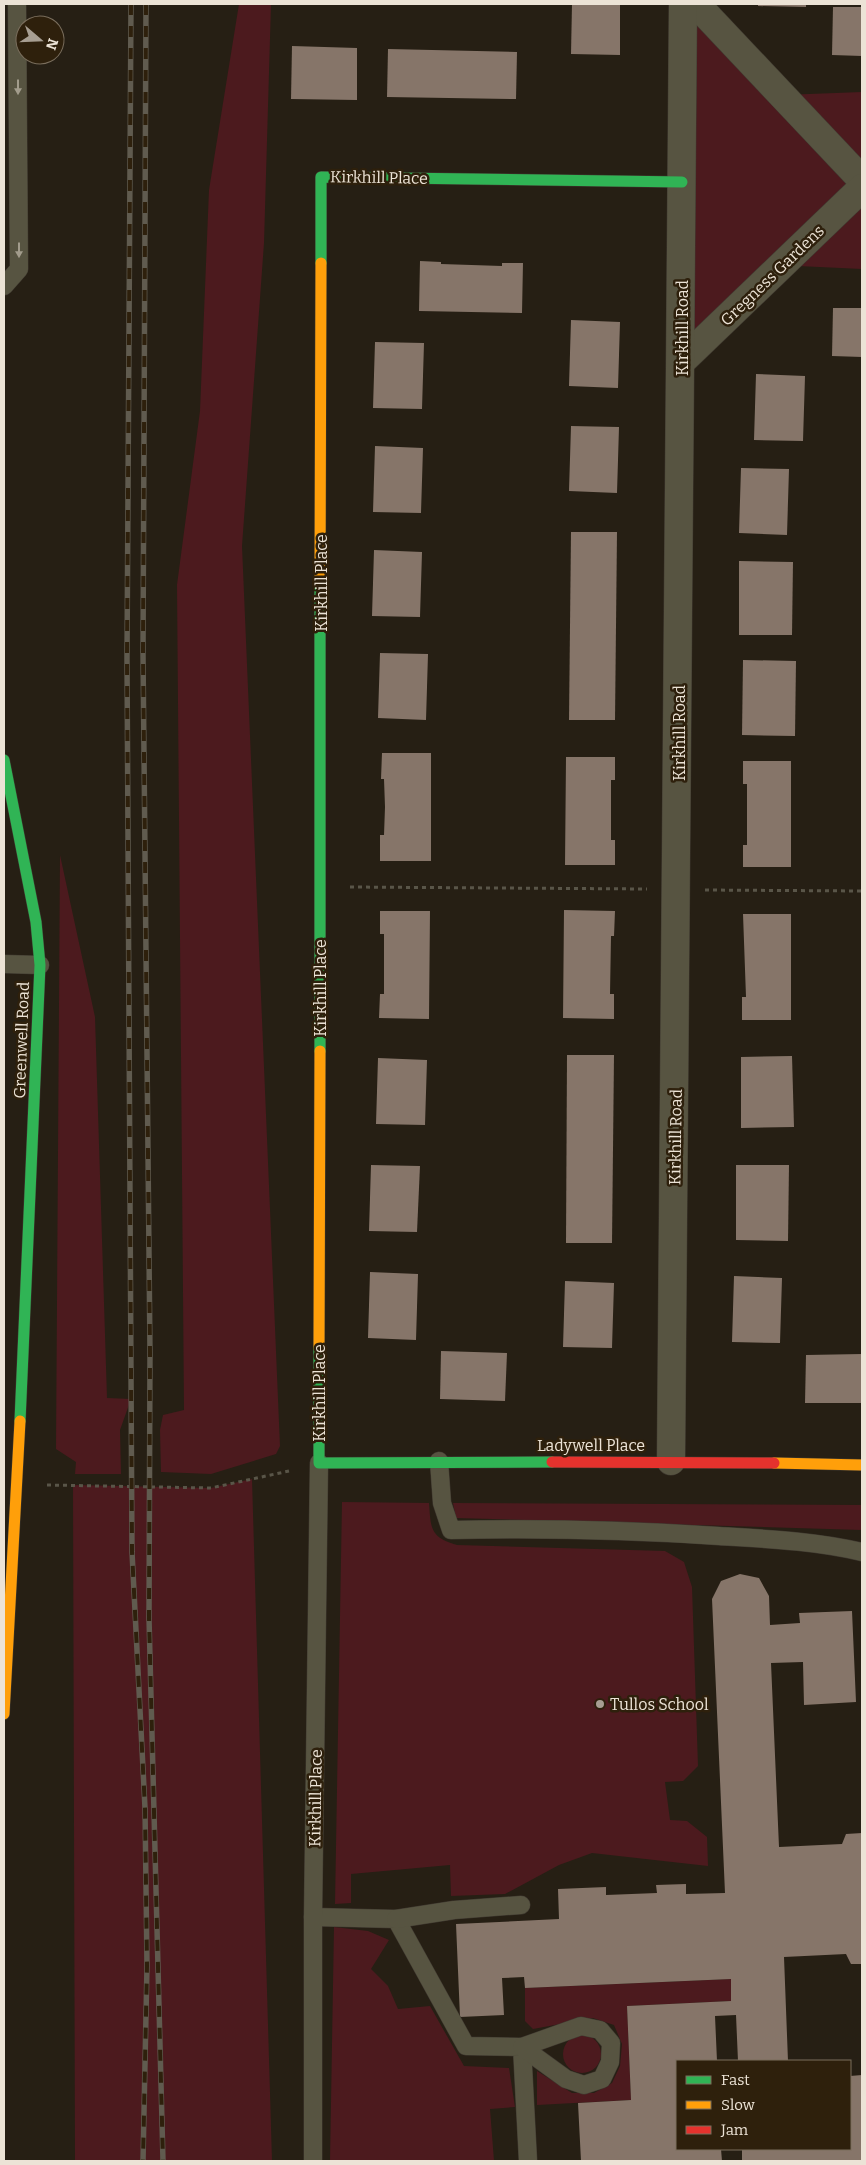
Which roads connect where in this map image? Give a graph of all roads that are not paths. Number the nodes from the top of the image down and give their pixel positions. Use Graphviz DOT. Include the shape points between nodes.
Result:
graph roads {
  1 [pos="17,4"];
  2 [pos="683,4"];
  3 [pos="696,4"];
  4 [pos="862,180"];
  5 [pos="682,182"];
  6 [pos="862,188"];
  7 [pos="4,286"];
  8 [pos="682,361"];
  9 [pos="4,760"];
  10 [pos="4,964"];
  11 [pos="40,965"];
  12 [pos="671,1461"];
  13 [pos="440,1462"];
  14 [pos="319,1463"];
  15 [pos="862,1465"];
  16 [pos="862,1552"];
  17 [pos="7,1569"];
  18 [pos="4,1714"];
  19 [pos="521,1905"];
  20 [pos="313,1917"];
  21 [pos="396,1919"];
  22 [pos="522,2047"];
  23 [pos="313,2161"];
  24 [pos="528,2161"];
  1 -- 7 [label="lane, one-way" via="19,269"];
  2 -- 5 [label="street, Kirkhill Road"];
  3 -- 4 [label="street"];
  5 -- 8 [label="street, Kirkhill Road"];
  5 -- 14 [label="street, Kirkhill Place" via="321,177"];
  6 -- 8 [label="street, Gregness Gardens"];
  8 -- 12 [label="street, Kirkhill Road"];
  9 -- 11 [label="street, Greenwell Road" via="36,922"];
  10 -- 11 [label="lane"];
  11 -- 17 [label="street, Greenwell Road" via="25,1328"];
  12 -- 13 [label="street, Ladywell Place"];
  12 -- 15 [label="street, Ladywell Place"];
  13 -- 14 [label="street, Ladywell Place"];
  13 -- 16 [label="lane" via="442,1503 450,1530 650,1532 824,1543"];
  14 -- 20 [label="lane, Kirkhill Place"];
  17 -- 18 [label="street, Greenwell Road"];
  19 -- 21 [label="lane"];
  20 -- 21 [label="lane"];
  20 -- 23 [label="lane, Kirkhill Place"];
  21 -- 22 [label="lane" via="466,2046"];
  22 -- 22 [label="lane" via="581,2026 600,2030 611,2043 610,2062 602,2079 584,2085 566,2079"];
  22 -- 24 [label="lane"];
}
